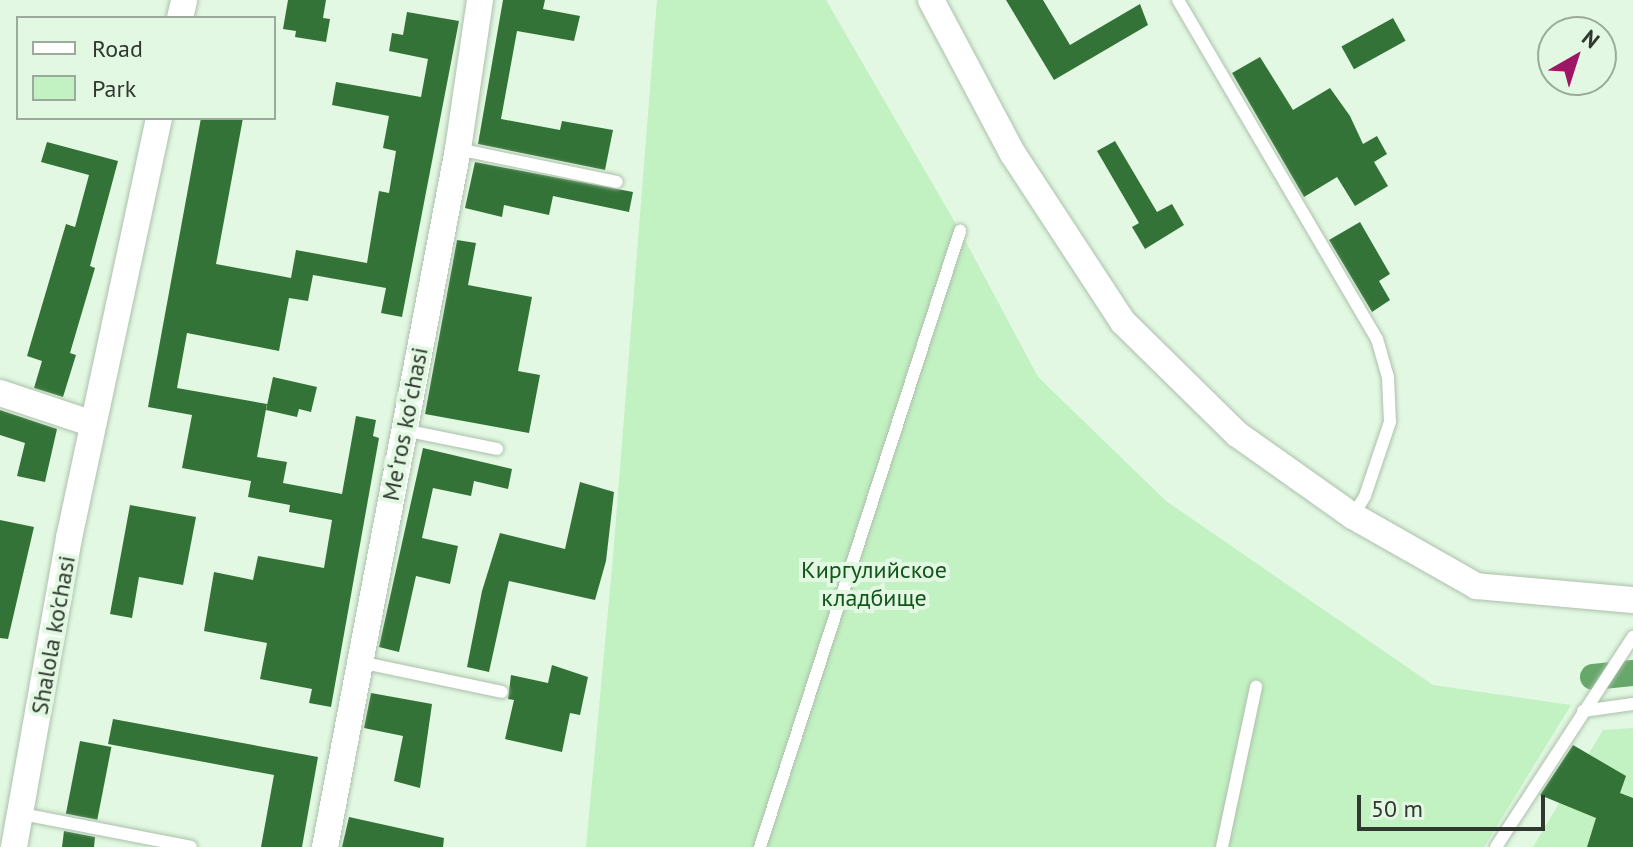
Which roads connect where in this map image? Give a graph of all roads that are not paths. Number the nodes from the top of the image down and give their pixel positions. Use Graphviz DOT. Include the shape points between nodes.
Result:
graph roads {
  1 [pos="480,0"];
  2 [pos="931,0"];
  3 [pos="1178,0"];
  4 [pos="159,120"];
  5 [pos="458,149"];
  6 [pos="617,182"];
  7 [pos="960,231"];
  8 [pos="0,393"];
  9 [pos="93,424"];
  10 [pos="404,430"];
  11 [pos="497,449"];
  12 [pos="1353,516"];
  13 [pos="1633,600"];
  14 [pos="1632,638"];
  15 [pos="360,662"];
  16 [pos="1256,687"];
  17 [pos="502,692"];
  18 [pos="1633,704"];
  19 [pos="1583,711"];
  20 [pos="22,814"];
  21 [pos="14,847"];
  22 [pos="191,847"];
  23 [pos="325,847"];
  24 [pos="760,847"];
  25 [pos="1222,847"];
  26 [pos="1496,847"];
  1 -- 5 [label="street, Meʻros koʻchasi"];
  2 -- 12 [label="street" via="1013,154 1123,322 1237,434"];
  3 -- 12 [label="lane" via="1377,339 1388,377 1390,422"];
  4 -- 9 [label="street, Shalola ko'chasi"];
  5 -- 6 [label="lane"];
  5 -- 10 [label="street, Meʻros koʻchasi"];
  7 -- 24 [label="lane"];
  8 -- 9 [label="street"];
  9 -- 20 [label="street, Shalola ko'chasi"];
  10 -- 11 [label="lane"];
  10 -- 15 [label="street, Meʻros koʻchasi"];
  12 -- 13 [label="street" via="1476,586"];
  14 -- 19 [label="lane"];
  15 -- 17 [label="lane"];
  15 -- 23 [label="street, Meʻros koʻchasi"];
  16 -- 25 [label="lane"];
  18 -- 19 [label="lane"];
  19 -- 26 [label="lane"];
  20 -- 21 [label="street, Shalola ko'chasi"];
  20 -- 22 [label="lane"];
}
